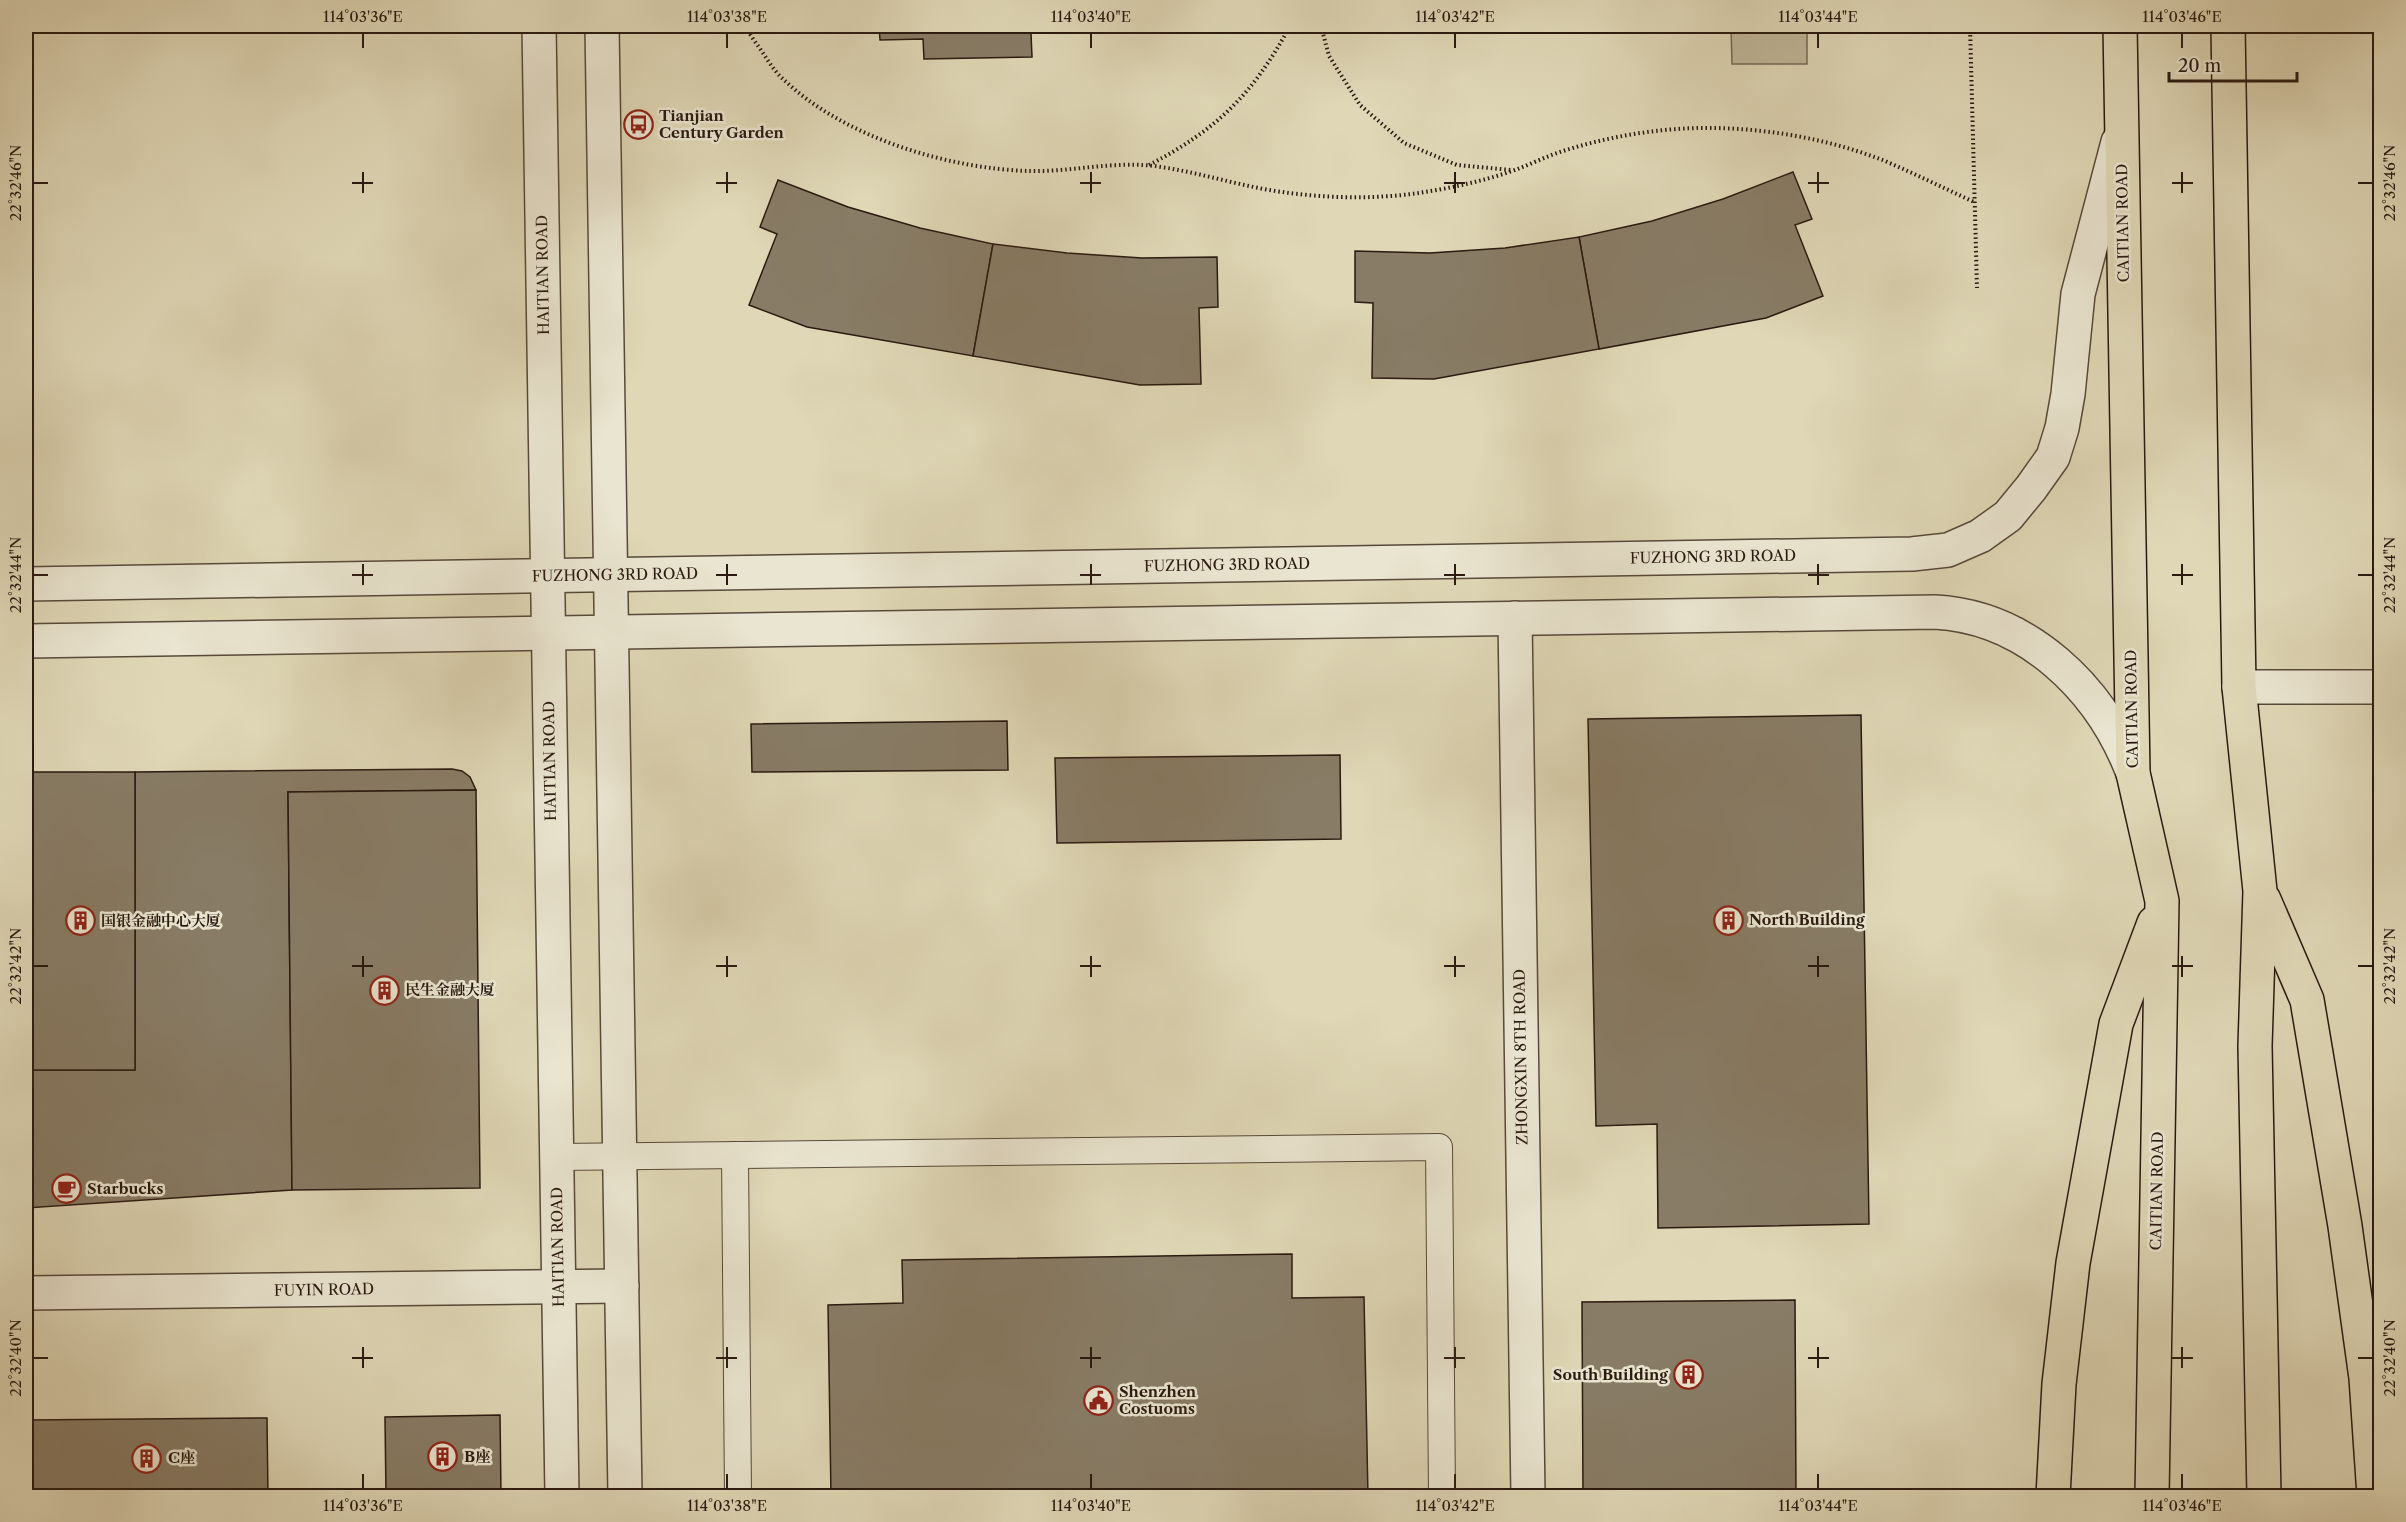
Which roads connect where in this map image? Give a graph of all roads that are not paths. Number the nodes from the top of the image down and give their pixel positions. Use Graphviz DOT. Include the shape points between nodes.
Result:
graph roads {
  1 [pos="539,26"];
  2 [pos="602,26"];
  3 [pos="2120,26"];
  4 [pos="2228,26"];
  5 [pos="2121,129"];
  6 [pos="610,575"];
  7 [pos="548,576"];
  8 [pos="26,584"];
  9 [pos="1515,618"];
  10 [pos="612,632"];
  11 [pos="548,633"];
  12 [pos="26,641"];
  13 [pos="2239,687"];
  14 [pos="2380,687"];
  15 [pos="2133,773"];
  16 [pos="2260,891"];
  17 [pos="2162,901"];
  18 [pos="735,1155"];
  19 [pos="620,1156"];
  20 [pos="557,1157"];
  21 [pos="622,1286"];
  22 [pos="559,1287"];
  23 [pos="26,1293"];
  24 [pos="562,1497"];
  25 [pos="625,1497"];
  26 [pos="738,1497"];
  27 [pos="1442,1497"];
  28 [pos="1528,1497"];
  29 [pos="2053,1497"];
  30 [pos="2152,1497"];
  31 [pos="2264,1497"];
  32 [pos="2374,1497"];
  1 -- 7 [label="street, HAITIAN ROAD"];
  2 -- 6 [label="street"];
  3 -- 5 [label="main road, CAITIAN ROAD"];
  4 -- 13 [label="main road"];
  5 -- 6 [label="street, FUZHONG 3RD ROAD" via="2078,294 2068,394 2053,457 2007,516 1980,536 1948,550 1912,554"];
  5 -- 15 [label="main road, CAITIAN ROAD"];
  6 -- 7 [label="street, FUZHONG 3RD ROAD"];
  6 -- 10 [label="street"];
  7 -- 8 [label="street, FUZHONG 3RD ROAD"];
  7 -- 11 [label="street, HAITIAN ROAD"];
  9 -- 10 [label="street"];
  9 -- 15 [label="street" via="1958,613 2003,628 2030,643 2072,676 2108,722"];
  9 -- 28 [label="street, ZHONGXIN 8TH ROAD"];
  10 -- 11 [label="street"];
  10 -- 19 [label="street"];
  11 -- 12 [label="street"];
  11 -- 20 [label="street, HAITIAN ROAD"];
  13 -- 14 [label="street"];
  13 -- 16 [label="main road"];
  15 -- 17 [label="main road, CAITIAN ROAD"];
  16 -- 31 [label="main road" via="2255,1046"];
  16 -- 32 [label="main road" via="2307,1000 2366,1378"];
  17 -- 29 [label="main road" via="2116,1024 2073,1263 2059,1384"];
  17 -- 30 [label="main road, CAITIAN ROAD"];
  18 -- 19 [label="lane"];
  18 -- 26 [label="lane"];
  18 -- 27 [label="lane" via="1439,1148"];
  19 -- 20 [label="lane"];
  19 -- 21 [label="street"];
  20 -- 22 [label="street, HAITIAN ROAD"];
  21 -- 22 [label="street, FUYIN ROAD"];
  21 -- 25 [label="street"];
  22 -- 23 [label="street, FUYIN ROAD"];
  22 -- 24 [label="street, HAITIAN ROAD"];
}
